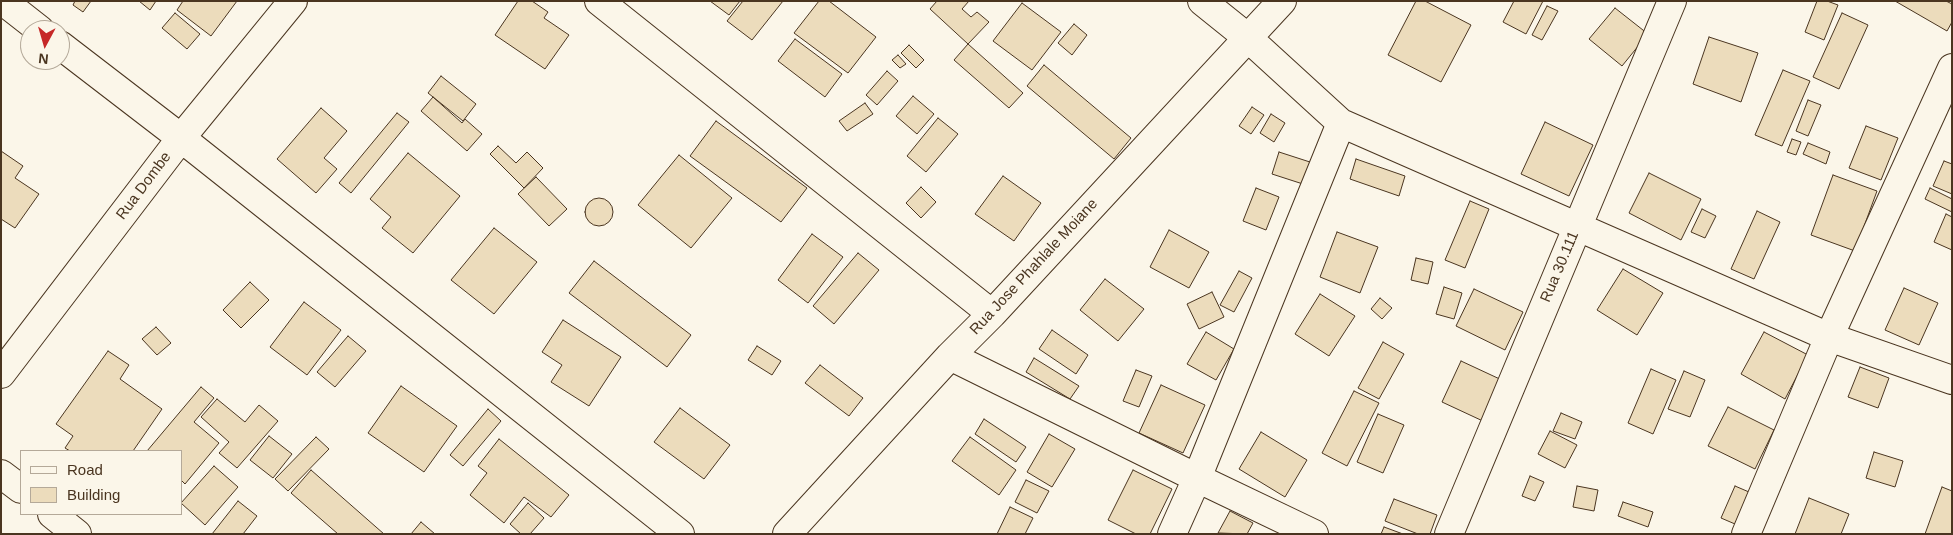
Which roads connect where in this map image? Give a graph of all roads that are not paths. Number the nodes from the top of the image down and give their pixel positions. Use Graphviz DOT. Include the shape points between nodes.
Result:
graph roads {
  1 [pos="3,1"];
  2 [pos="293,1"];
  3 [pos="598,1"];
  4 [pos="1202,1"];
  5 [pos="1282,1"];
  6 [pos="1672,1"];
  7 [pos="27,20"];
  8 [pos="1248,38"];
  9 [pos="70,53"];
  10 [pos="1952,68"];
  11 [pos="1341,123"];
  12 [pos="181,138"];
  13 [pos="1576,228"];
  14 [pos="992,314"];
  15 [pos="1829,337"];
  16 [pos="950,356"];
  17 [pos="1,374"];
  18 [pos="1952,380"];
  19 [pos="1,474"];
  20 [pos="1197,478"];
  21 [pos="20,488"];
  22 [pos="53,515"];
  23 [pos="77,534"];
  24 [pos="680,534"];
  25 [pos="788,534"];
  26 [pos="1172,534"];
  27 [pos="1314,534"];
  28 [pos="1449,534"];
  29 [pos="1746,534"];
  1 -- 7 [label="street"];
  2 -- 12 [label="street, Rua Dombe"];
  3 -- 14 [label="street"];
  4 -- 8 [label="street"];
  5 -- 8 [label="street, Rua Jose Phahlale Moiane"];
  6 -- 13 [label="street, Rua 30.111"];
  8 -- 11 [label="street"];
  8 -- 14 [label="street, Rua Jose Phahlale Moiane"];
  9 -- 12 [label="street"];
  10 -- 15 [label="street"];
  11 -- 13 [label="street"];
  11 -- 20 [label="street"];
  12 -- 17 [label="street, Rua Dombe"];
  12 -- 24 [label="street"];
  13 -- 15 [label="street"];
  13 -- 28 [label="street, Rua 30.111"];
  14 -- 16 [label="street, Rua Jose Phahlale Moiane"];
  15 -- 18 [label="street"];
  15 -- 29 [label="street"];
  16 -- 20 [label="street"];
  16 -- 25 [label="street, Rua Jose Phahlale Moiane"];
  19 -- 21 [label="street"];
  20 -- 26 [label="street"];
  20 -- 27 [label="street"];
  22 -- 23 [label="street"];
}
